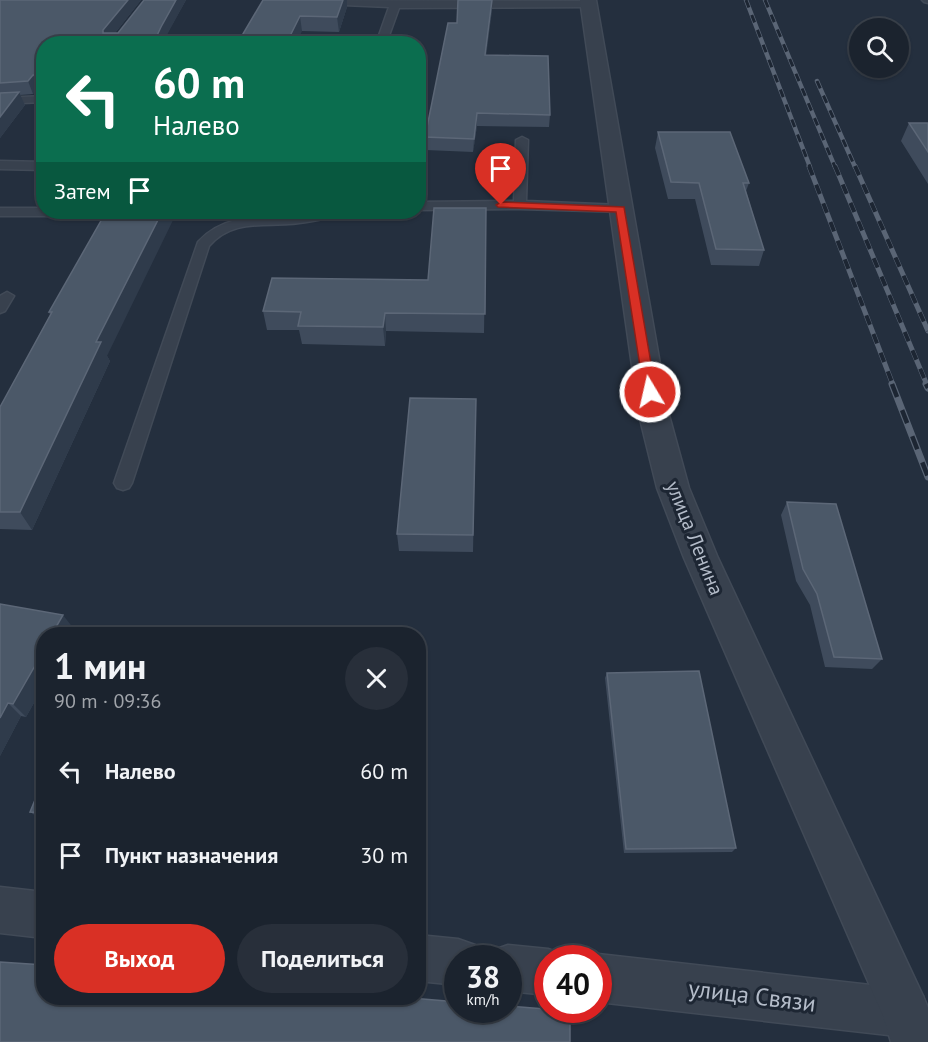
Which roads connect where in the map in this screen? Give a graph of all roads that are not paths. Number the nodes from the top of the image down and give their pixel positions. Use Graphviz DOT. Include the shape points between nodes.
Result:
graph roads {
  1 [pos="298,0"];
  2 [pos="588,2"];
  3 [pos="395,5"];
  4 [pos="384,36"];
  5 [pos="36,99"];
  6 [pos="0,101"];
  7 [pos="522,140"];
  8 [pos="0,165"];
  9 [pos="36,166"];
  10 [pos="520,205"];
  11 [pos="426,206"];
  12 [pos="621,209"];
  13 [pos="0,212"];
  14 [pos="36,212"];
  15 [pos="297,219"];
  16 [pos="123,483"];
  17 [pos="0,910"];
  18 [pos="36,914"];
  19 [pos="426,958"];
  20 [pos="444,960"];
  21 [pos="612,980"];
  22 [pos="911,1028"];
  1 -- 3 [label="lane"];
  2 -- 3 [label="lane"];
  2 -- 12 [label="street, улица Ленина"];
  3 -- 4 [label="lane"];
  5 -- 6 [label="lane"];
  7 -- 10 [label="lane"];
  8 -- 9 [label="lane"];
  10 -- 11 [label="lane"];
  10 -- 12 [label="lane"];
  12 -- 22 [label="street, улица Ленина" via="654,415 673,488"];
  13 -- 14 [label="lane"];
  15 -- 16 [label="lane" via="231,224 212,233 202,245"];
  17 -- 18 [label="street"];
  19 -- 20 [label="street"];
  21 -- 22 [label="street, улица Связи"];
}
